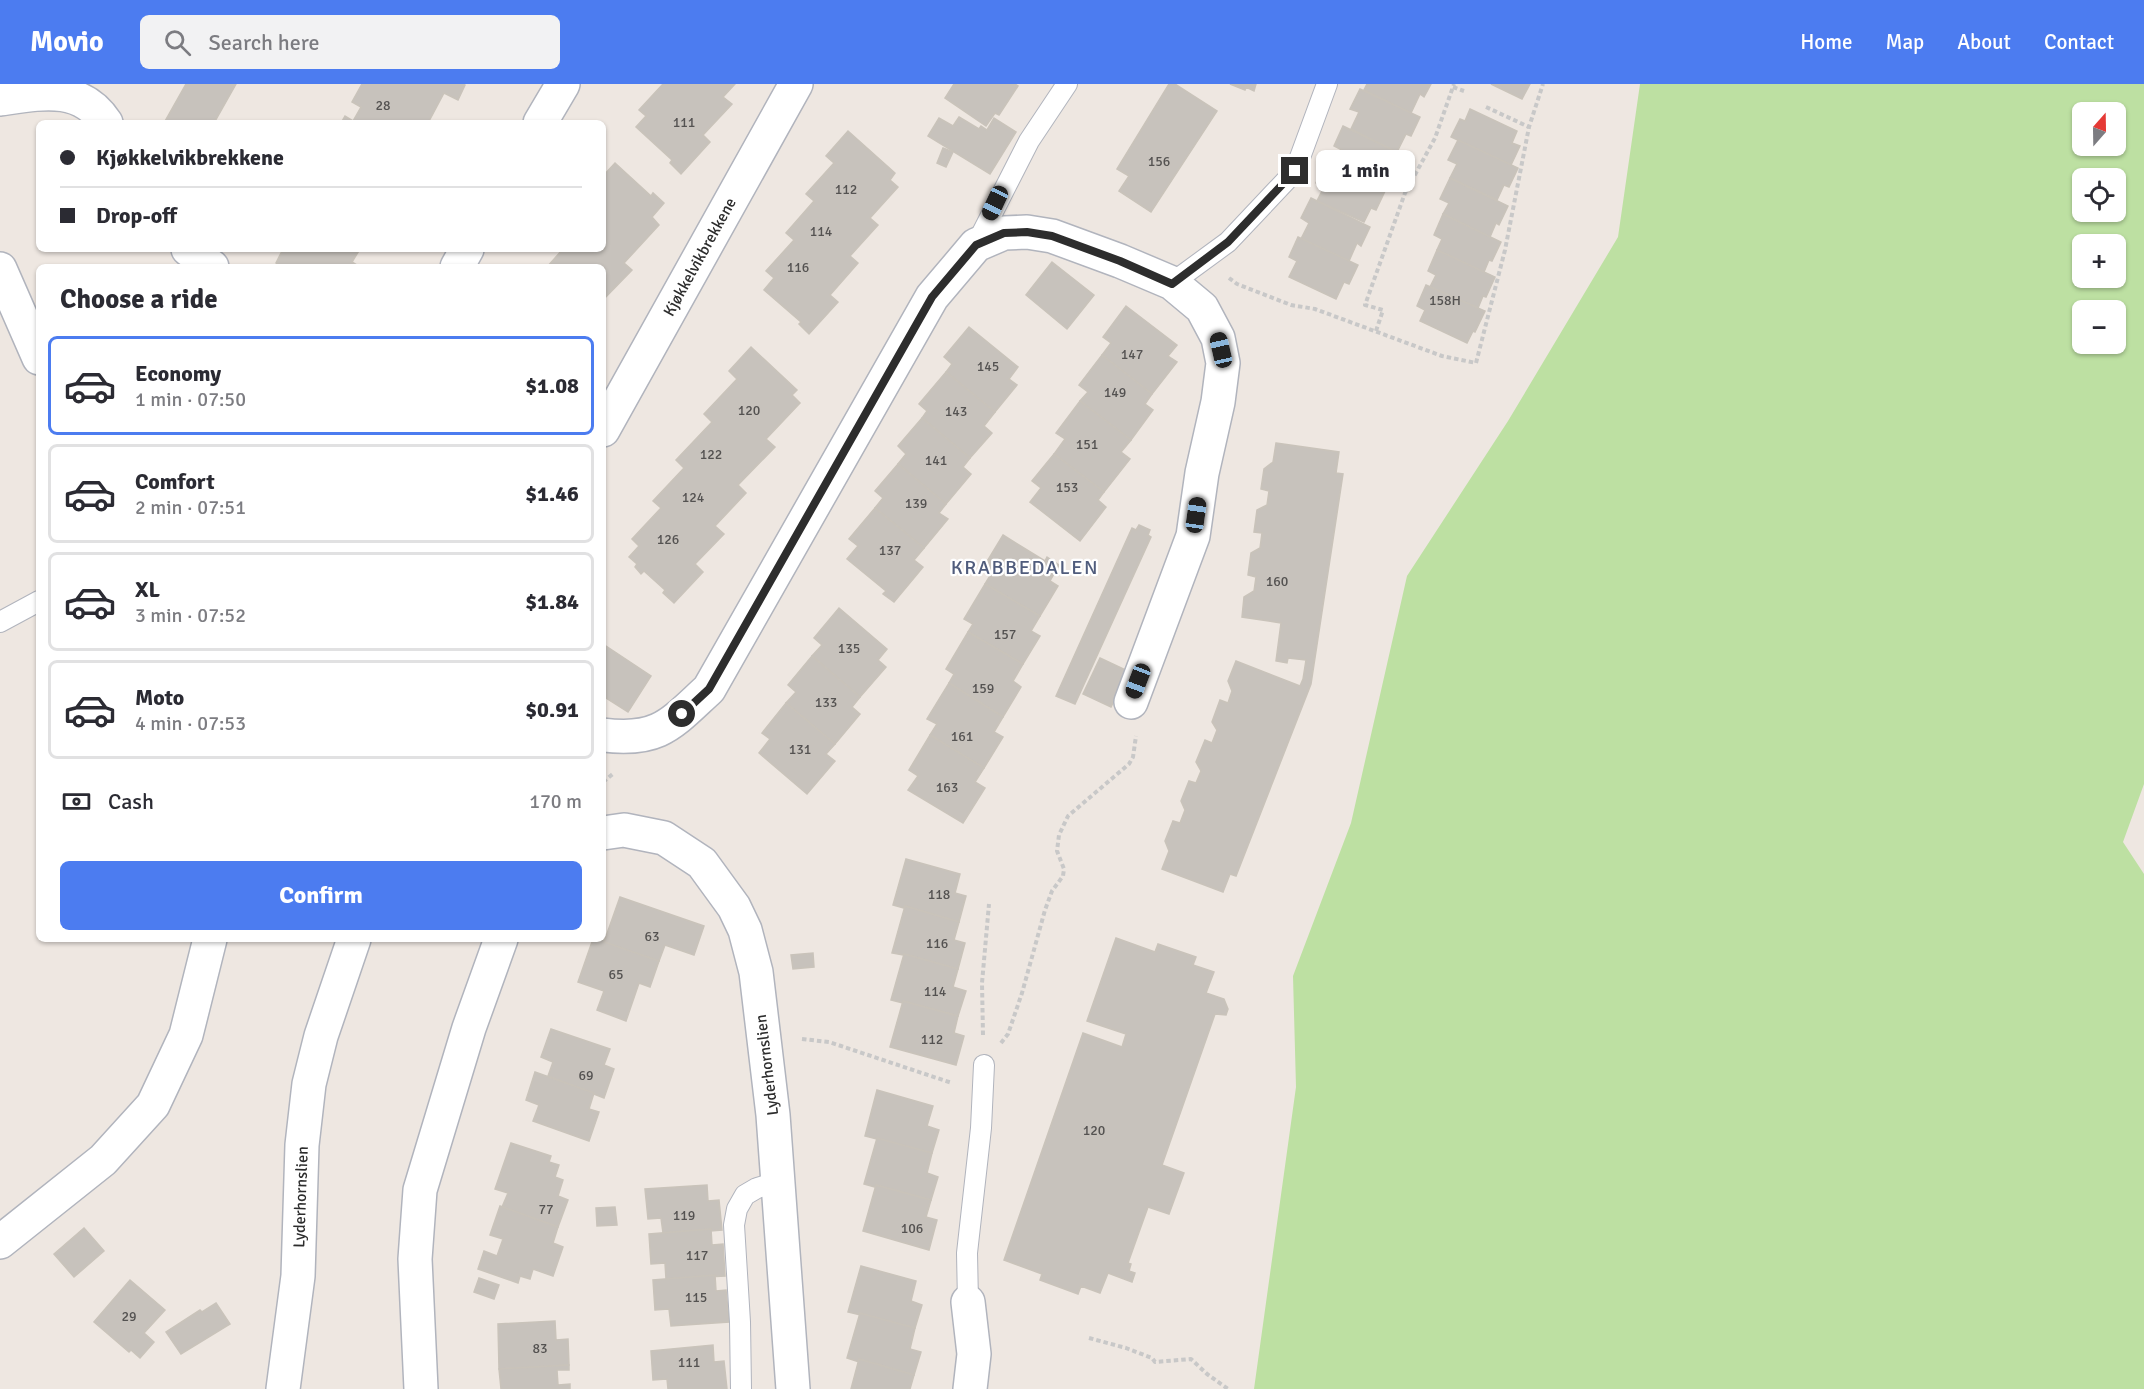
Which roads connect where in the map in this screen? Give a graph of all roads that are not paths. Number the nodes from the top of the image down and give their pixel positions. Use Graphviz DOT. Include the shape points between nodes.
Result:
graph roads {
  1 [pos="563,84"];
  2 [pos="796,84"];
  3 [pos="1067,84"];
  4 [pos="1327,84"];
  5 [pos="0,99"];
  6 [pos="104,120"];
  7 [pos="542,120"];
  8 [pos="976,245"];
  9 [pos="192,252"];
  10 [pos="208,264"];
  11 [pos="0,269"];
  12 [pos="1172,284"];
  13 [pos="36,351"];
  14 [pos="606,425"];
  15 [pos="36,603"];
  16 [pos="0,622"];
  17 [pos="1131,702"];
  18 [pos="606,735"];
  19 [pos="606,833"];
  20 [pos="209,942"];
  21 [pos="353,942"];
  22 [pos="500,942"];
  23 [pos="984,1065"];
  24 [pos="778,1182"];
  25 [pos="0,1242"];
  26 [pos="968,1302"];
  27 [pos="283,1389"];
  28 [pos="421,1389"];
  29 [pos="741,1389"];
  30 [pos="793,1389"];
  31 [pos="970,1389"];
  1 -- 7 [label="street"];
  2 -- 14 [label="street, Kjøkkelvikbrekkene"];
  3 -- 8 [label="lane" via="1029,141"];
  4 -- 12 [label="lane" via="1295,171 1228,242"];
  5 -- 6 [label="street" via="55,91 78,96 99,110"];
  8 -- 12 [label="street" via="1004,233 1044,235"];
  8 -- 18 [label="street" via="932,297 709,689 669,726 644,736"];
  9 -- 10 [label="street"];
  11 -- 13 [label="street"];
  12 -- 17 [label="street" via="1202,308 1218,338 1223,363 1192,536"];
  15 -- 16 [label="lane"];
  19 -- 24 [label="street, Lyderhornslien" via="624,830 664,838 702,863 734,907 756,972"];
  20 -- 25 [label="street" via="186,1035 153,1104 102,1160"];
  21 -- 27 [label="street, Lyderhornslien" via="309,1084 302,1145 298,1276"];
  22 -- 28 [label="street" via="469,1028 420,1190 416,1259"];
  23 -- 26 [label="lane" via="967,1253"];
  24 -- 29 [label="lane" via="746,1195 737,1209 734,1225"];
  24 -- 30 [label="street, Lyderhornslien"];
  26 -- 31 [label="street" via="974,1354"];
}
